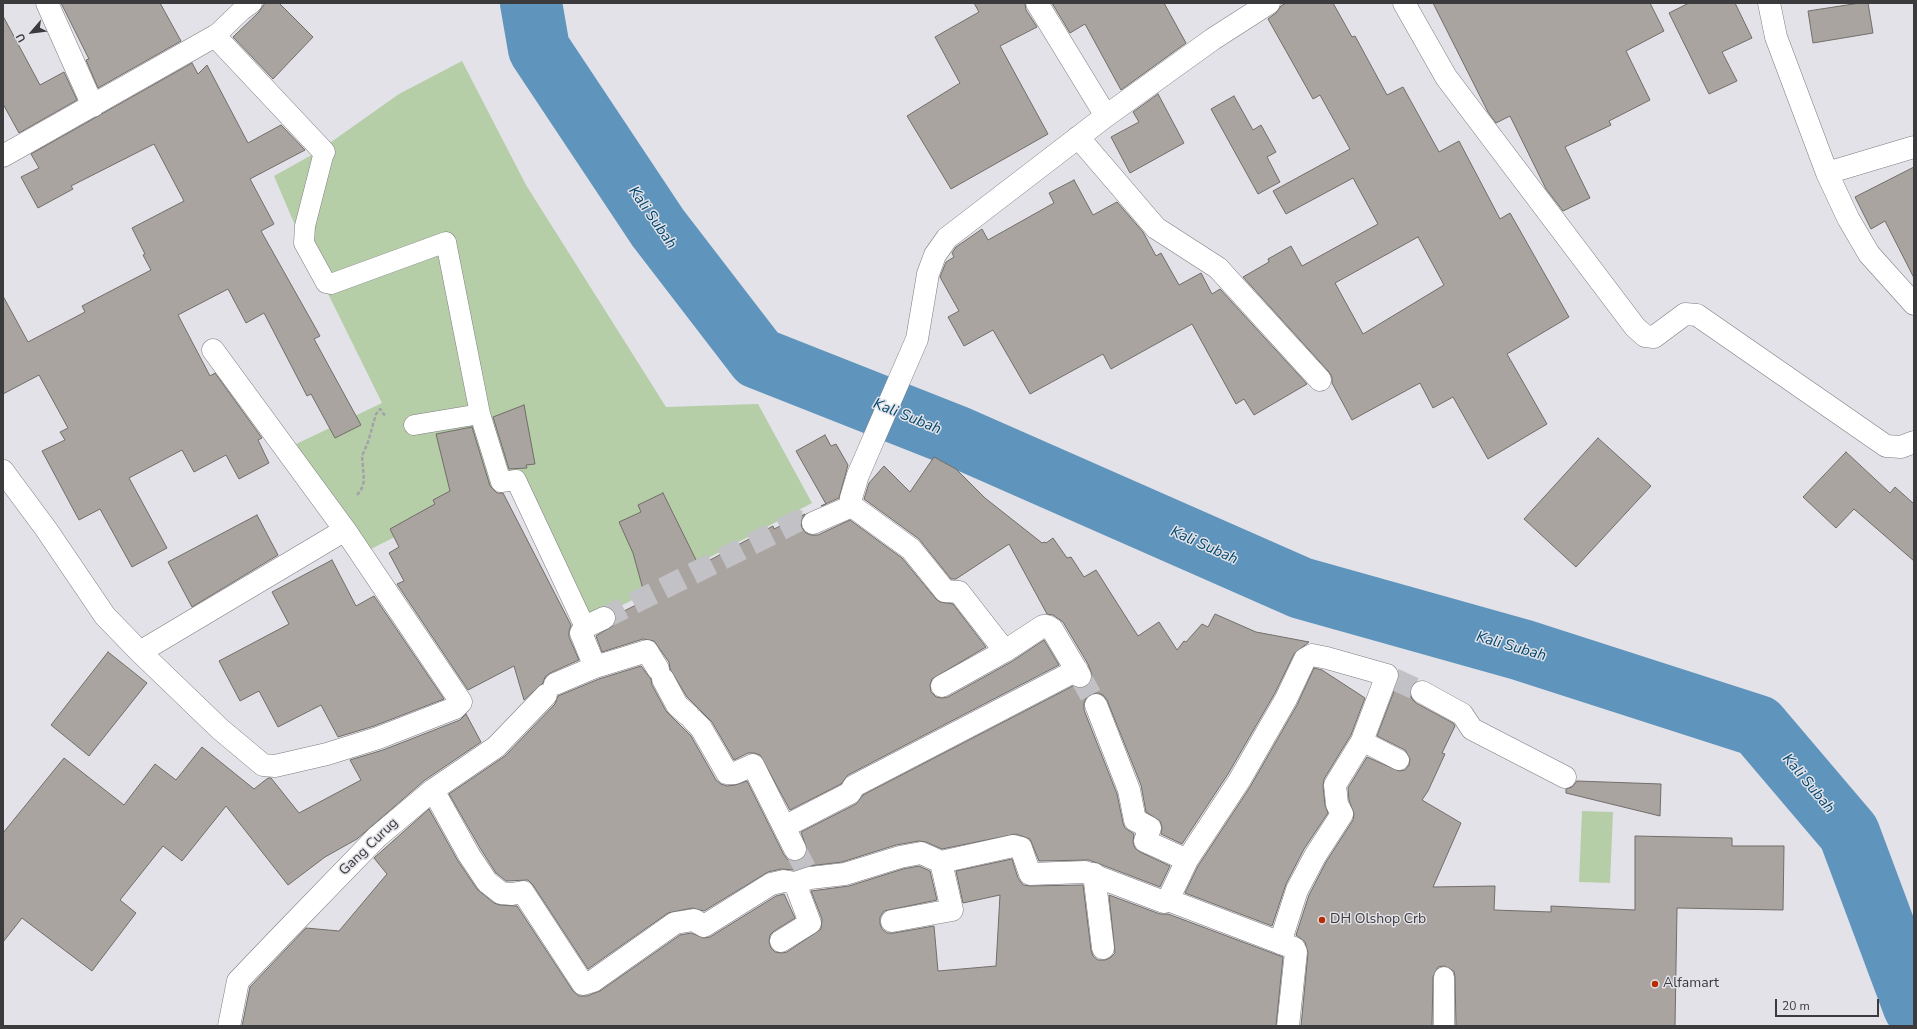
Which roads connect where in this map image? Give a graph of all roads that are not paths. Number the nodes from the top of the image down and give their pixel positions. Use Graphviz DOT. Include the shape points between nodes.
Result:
graph roads {
  1 [pos="47,3"];
  2 [pos="252,3"];
  3 [pos="1037,3"];
  4 [pos="1269,3"];
  5 [pos="1404,3"];
  6 [pos="1769,3"];
  7 [pos="232,10"];
  8 [pos="215,36"];
  9 [pos="93,106"];
  10 [pos="1106,116"];
  11 [pos="1078,137"];
  12 [pos="1914,147"];
  13 [pos="324,152"];
  14 [pos="3,156"];
  15 [pos="1827,173"];
  16 [pos="1914,304"];
  17 [pos="213,350"];
  18 [pos="1320,380"];
  19 [pos="480,414"];
  20 [pos="414,425"];
  21 [pos="1914,442"];
  22 [pos="3,471"];
  23 [pos="852,506"];
  24 [pos="813,523"];
  25 [pos="345,530"];
  26 [pos="595,622"];
  27 [pos="140,652"];
  28 [pos="1005,652"];
  29 [pos="595,667"];
  30 [pos="942,686"];
  31 [pos="1422,692"];
  32 [pos="1096,705"];
  33 [pos="1362,741"];
  34 [pos="1399,760"];
  35 [pos="1565,777"];
  36 [pos="433,790"];
  37 [pos="784,827"];
  38 [pos="795,849"];
  39 [pos="1187,860"];
  40 [pos="940,862"];
  41 [pos="1094,874"];
  42 [pos="804,878"];
  43 [pos="1168,900"];
  44 [pos="892,921"];
  45 [pos="781,941"];
  46 [pos="1287,945"];
  47 [pos="1103,948"];
  48 [pos="1444,977"];
  49 [pos="229,1026"];
  50 [pos="1288,1026"];
  51 [pos="1444,1026"];
  1 -- 9 [label="street"];
  2 -- 7 [label="lane"];
  3 -- 10 [label="street"];
  4 -- 10 [label="street"];
  5 -- 21 [label="street" via="1446,77 1630,321 1645,336 1654,337 1685,314 1697,316 1886,446 1901,447"];
  6 -- 15 [label="street" via="1776,37"];
  7 -- 8 [label="lane"];
  8 -- 9 [label="street"];
  8 -- 13 [label="street"];
  9 -- 14 [label="street"];
  10 -- 11 [label="street"];
  11 -- 18 [label="street" via="1156,228 1218,268"];
  11 -- 23 [label="street" via="947,238 935,255 928,274 917,340 858,475 851,498"];
  12 -- 15 [label="street"];
  13 -- 19 [label="lane" via="305,226 304,243 326,283 331,284 446,242"];
  15 -- 16 [label="street" via="1848,218 1869,254"];
  17 -- 25 [label="street"];
  19 -- 20 [label="lane"];
  19 -- 26 [label="lane" via="501,482 516,480"];
  22 -- 27 [label="street" via="105,616"];
  23 -- 24 [label="street"];
  23 -- 28 [label="street" via="911,549 945,591 959,592"];
  25 -- 27 [label="street"];
  25 -- 27 [label="street" via="461,702 455,708 378,738 327,754 268,767 220,729"];
  26 -- 29 [label="street" via="581,633"];
  28 -- 30 [label="street"];
  28 -- 37 [label="street" via="1043,626 1047,626 1052,629 1078,673 854,786 850,793"];
  29 -- 36 [label="street, Gang Curug" via="551,690 496,747"];
  29 -- 37 [label="street, Gang Curug" via="647,652 677,705 701,728 727,773 735,773 753,765"];
  31 -- 35 [label="street" via="1462,714 1472,729"];
  32 -- 39 [label="street" via="1129,790 1135,820 1150,828 1144,841"];
  33 -- 34 [label="lane"];
  33 -- 39 [label="street" via="1390,677 1327,658 1312,655 1305,659 1286,699 1239,781"];
  33 -- 46 [label="street" via="1335,785 1337,804 1342,814 1297,890"];
  36 -- 42 [label="street" via="487,882 500,893 523,892 583,984 593,981 675,923 694,920 704,926 770,884"];
  36 -- 49 [label="street, Gang Curug" via="377,837 238,981"];
  37 -- 38 [label="street"];
  39 -- 43 [label="street"];
  40 -- 41 [label="street" via="1013,846 1021,848 1030,874"];
  40 -- 42 [label="street" via="921,853 845,874"];
  40 -- 44 [label="street" via="952,910"];
  41 -- 43 [label="street" via="1164,902"];
  41 -- 47 [label="street"];
  42 -- 45 [label="street" via="810,923"];
  43 -- 46 [label="street"];
  46 -- 50 [label="street" via="1296,952"];
  48 -- 51 [label="lane"];
}
